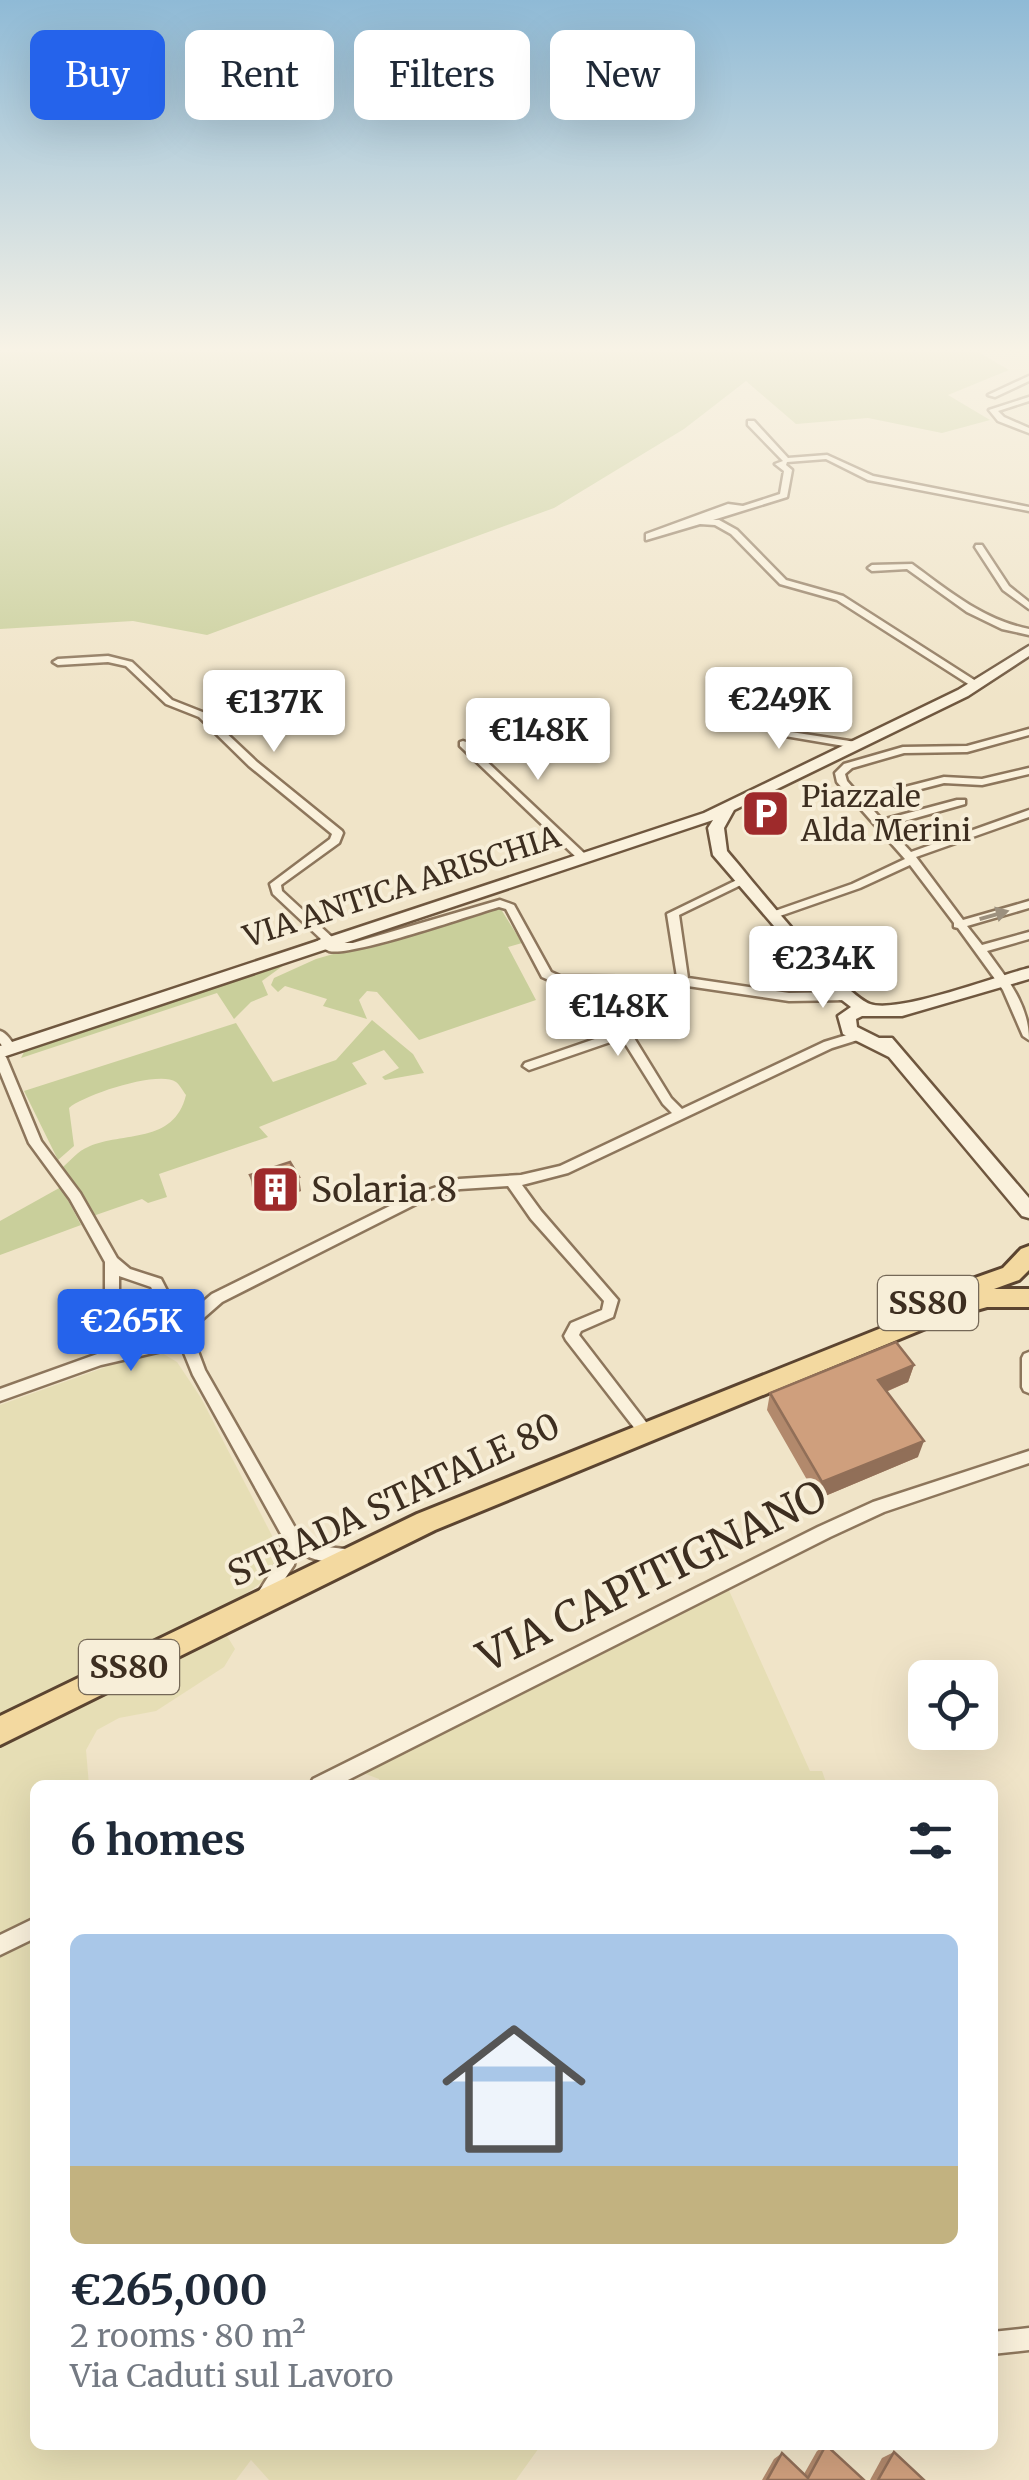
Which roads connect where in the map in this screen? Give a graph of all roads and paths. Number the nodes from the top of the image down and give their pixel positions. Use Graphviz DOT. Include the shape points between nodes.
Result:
graph roads {
  1 [pos="783,468"];
  2 [pos="849,468"];
  3 [pos="739,508"];
  4 [pos="1029,509"];
  5 [pos="726,515"];
  6 [pos="703,522"];
  7 [pos="726,527"];
  8 [pos="979,548"];
  9 [pos="872,568"];
  10 [pos="1029,606"];
  11 [pos="1029,632"];
  12 [pos="1029,650"];
  13 [pos="58,662"];
  14 [pos="976,685"];
  15 [pos="751,686"];
  16 [pos="1029,732"];
  17 [pos="463,744"];
  18 [pos="848,756"];
  19 [pos="1029,771"];
  20 [pos="860,802"];
  21 [pos="961,802"];
  22 [pos="729,806"];
  23 [pos="1029,812"];
  24 [pos="692,823"];
  25 [pos="880,824"];
  26 [pos="663,832"];
  27 [pos="713,844"];
  28 [pos="581,856"];
  29 [pos="910,858"];
  30 [pos="744,880"];
  31 [pos="1029,904"];
  32 [pos="773,915"];
  33 [pos="958,925"];
  34 [pos="1029,935"];
  35 [pos="326,941"];
  36 [pos="978,950"];
  37 [pos="1029,973"];
  38 [pos="683,981"];
  39 [pos="1004,981"];
  40 [pos="842,993"];
  41 [pos="845,1020"];
  42 [pos="877,1020"];
  43 [pos="861,1035"];
  44 [pos="1029,1036"];
  45 [pos="828,1045"];
  46 [pos="2,1048"];
  47 [pos="892,1052"];
  48 [pos="529,1066"];
  49 [pos="680,1114"];
  50 [pos="512,1180"];
  51 [pos="1027,1212"];
  52 [pos="1029,1256"];
  53 [pos="112,1262"];
  54 [pos="144,1278"];
  55 [pos="1029,1279"];
  56 [pos="114,1288"];
  57 [pos="217,1298"];
  58 [pos="1029,1298"];
  59 [pos="171,1314"];
  60 [pos="182,1329"];
  61 [pos="139,1333"];
  62 [pos="158,1346"];
  63 [pos="828,1356"];
  64 [pos="1029,1358"];
  65 [pos="100,1360"];
  66 [pos="198,1371"];
  67 [pos="1029,1387"];
  68 [pos="0,1396"];
  69 [pos="644,1430"];
  70 [pos="1029,1458"];
  71 [pos="287,1530"];
  72 [pos="362,1552"];
  73 [pos="258,1603"];
  74 [pos="0,1731"];
  75 [pos="329,1780"];
  76 [pos="30,1930"];
  77 [pos="0,1945"];
  78 [pos="1029,2339"];
  79 [pos="998,2342"];
  1 -- 3 [label="street" via="784,495"];
  2 -- 4 [label="street"];
  3 -- 5 [label="street"];
  3 -- 6 [label="street" via="648,537"];
  5 -- 6 [label="street"];
  5 -- 7 [label="street"];
  6 -- 7 [label="street"];
  7 -- 14 [label="street" via="778,579 840,598"];
  8 -- 10 [label="street" via="1006,588"];
  9 -- 11 [label="street" via="909,566 970,610"];
  12 -- 14 [label="main road, VIA ANTICA ARISCHIA"];
  13 -- 35 [label="street" via="129,664 172,704 202,716 338,833 275,884"];
  14 -- 18 [label="main road, VIA ANTICA ARISCHIA"];
  15 -- 18 [label="street" via="788,734"];
  16 -- 18 [label="street" via="967,749"];
  17 -- 28 [label="street"];
  18 -- 20 [label="street" via="840,778"];
  18 -- 22 [label="main road, VIA ANTICA ARISCHIA"];
  19 -- 20 [label="street" via="989,781 944,780"];
  20 -- 25 [label="street"];
  21 -- 25 [label="street"];
  22 -- 24 [label="main road, VIA ANTICA ARISCHIA"];
  22 -- 27 [label="main road"];
  23 -- 29 [label="street"];
  24 -- 26 [label="main road, VIA ANTICA ARISCHIA"];
  24 -- 27 [label="main road"];
  25 -- 29 [label="street"];
  26 -- 27 [label="main road"];
  26 -- 28 [label="main road, VIA ANTICA ARISCHIA"];
  27 -- 30 [label="main road"];
  28 -- 35 [label="main road, VIA ANTICA ARISCHIA"];
  29 -- 32 [label="street"];
  29 -- 33 [label="street"];
  30 -- 32 [label="main road"];
  30 -- 38 [label="street" via="674,914"];
  33 -- 31 [label="street, one-way"];
  32 -- 40 [label="main road"];
  33 -- 36 [label="street"];
  34 -- 36 [label="street"];
  35 -- 38 [label="street" via="333,948 354,946 500,903 510,907 550,977"];
  35 -- 46 [label="main road, VIA ANTICA ARISCHIA"];
  36 -- 39 [label="street"];
  37 -- 39 [label="main road"];
  38 -- 40 [label="street" via="756,994"];
  39 -- 42 [label="main road"];
  39 -- 44 [label="street"];
  40 -- 41 [label="main road"];
  40 -- 42 [label="main road"];
  41 -- 42 [label="main road" via="854,1011"];
  41 -- 43 [label="main road"];
  41 -- 45 [label="street"];
  42 -- 43 [label="main road"];
  42 -- 47 [label="main road"];
  43 -- 45 [label="street"];
  43 -- 47 [label="main road"];
  45 -- 49 [label="street"];
  46 -- 53 [label="street" via="32,1135"];
  47 -- 51 [label="main road"];
  48 -- 49 [label="street" via="627,1036"];
  49 -- 50 [label="street" via="562,1170"];
  50 -- 57 [label="street" via="459,1184 413,1200"];
  50 -- 69 [label="street" via="611,1300 608,1313 576,1327 571,1336"];
  52 -- 55 [label="main road, SS80"];
  52 -- 63 [label="main road, STRADA STATALE 80 / SS80" via="1008,1276 908,1311"];
  53 -- 54 [label="street"];
  53 -- 56 [label="street"];
  54 -- 56 [label="street"];
  54 -- 59 [label="street" via="159,1286"];
  56 -- 61 [label="street" via="112,1312"];
  57 -- 59 [label="street"];
  57 -- 60 [label="street"];
  58 -- 63 [label="main road, STRADA STATALE 80 / SS80" via="966,1302"];
  59 -- 60 [label="street"];
  59 -- 61 [label="street" via="152,1316"];
  60 -- 62 [label="street"];
  60 -- 66 [label="street"];
  61 -- 62 [label="street"];
  61 -- 65 [label="street"];
  62 -- 65 [label="street"];
  62 -- 66 [label="street"];
  63 -- 69 [label="main road, STRADA STATALE 80 / SS80"];
  64 -- 67 [label="street"];
  65 -- 68 [label="street"];
  66 -- 71 [label="street"];
  69 -- 72 [label="main road, STRADA STATALE 80 / SS80"];
  70 -- 75 [label="street, VIA CAPITIGNANO" via="824,1532"];
  71 -- 72 [label="street" via="314,1553"];
  71 -- 73 [label="street" via="288,1560"];
  72 -- 73 [label="main road, STRADA STATALE 80 / SS80"];
  73 -- 74 [label="main road, STRADA STATALE 80 / SS80"];
  76 -- 77 [label="street"];
  78 -- 79 [label="street"];
}
